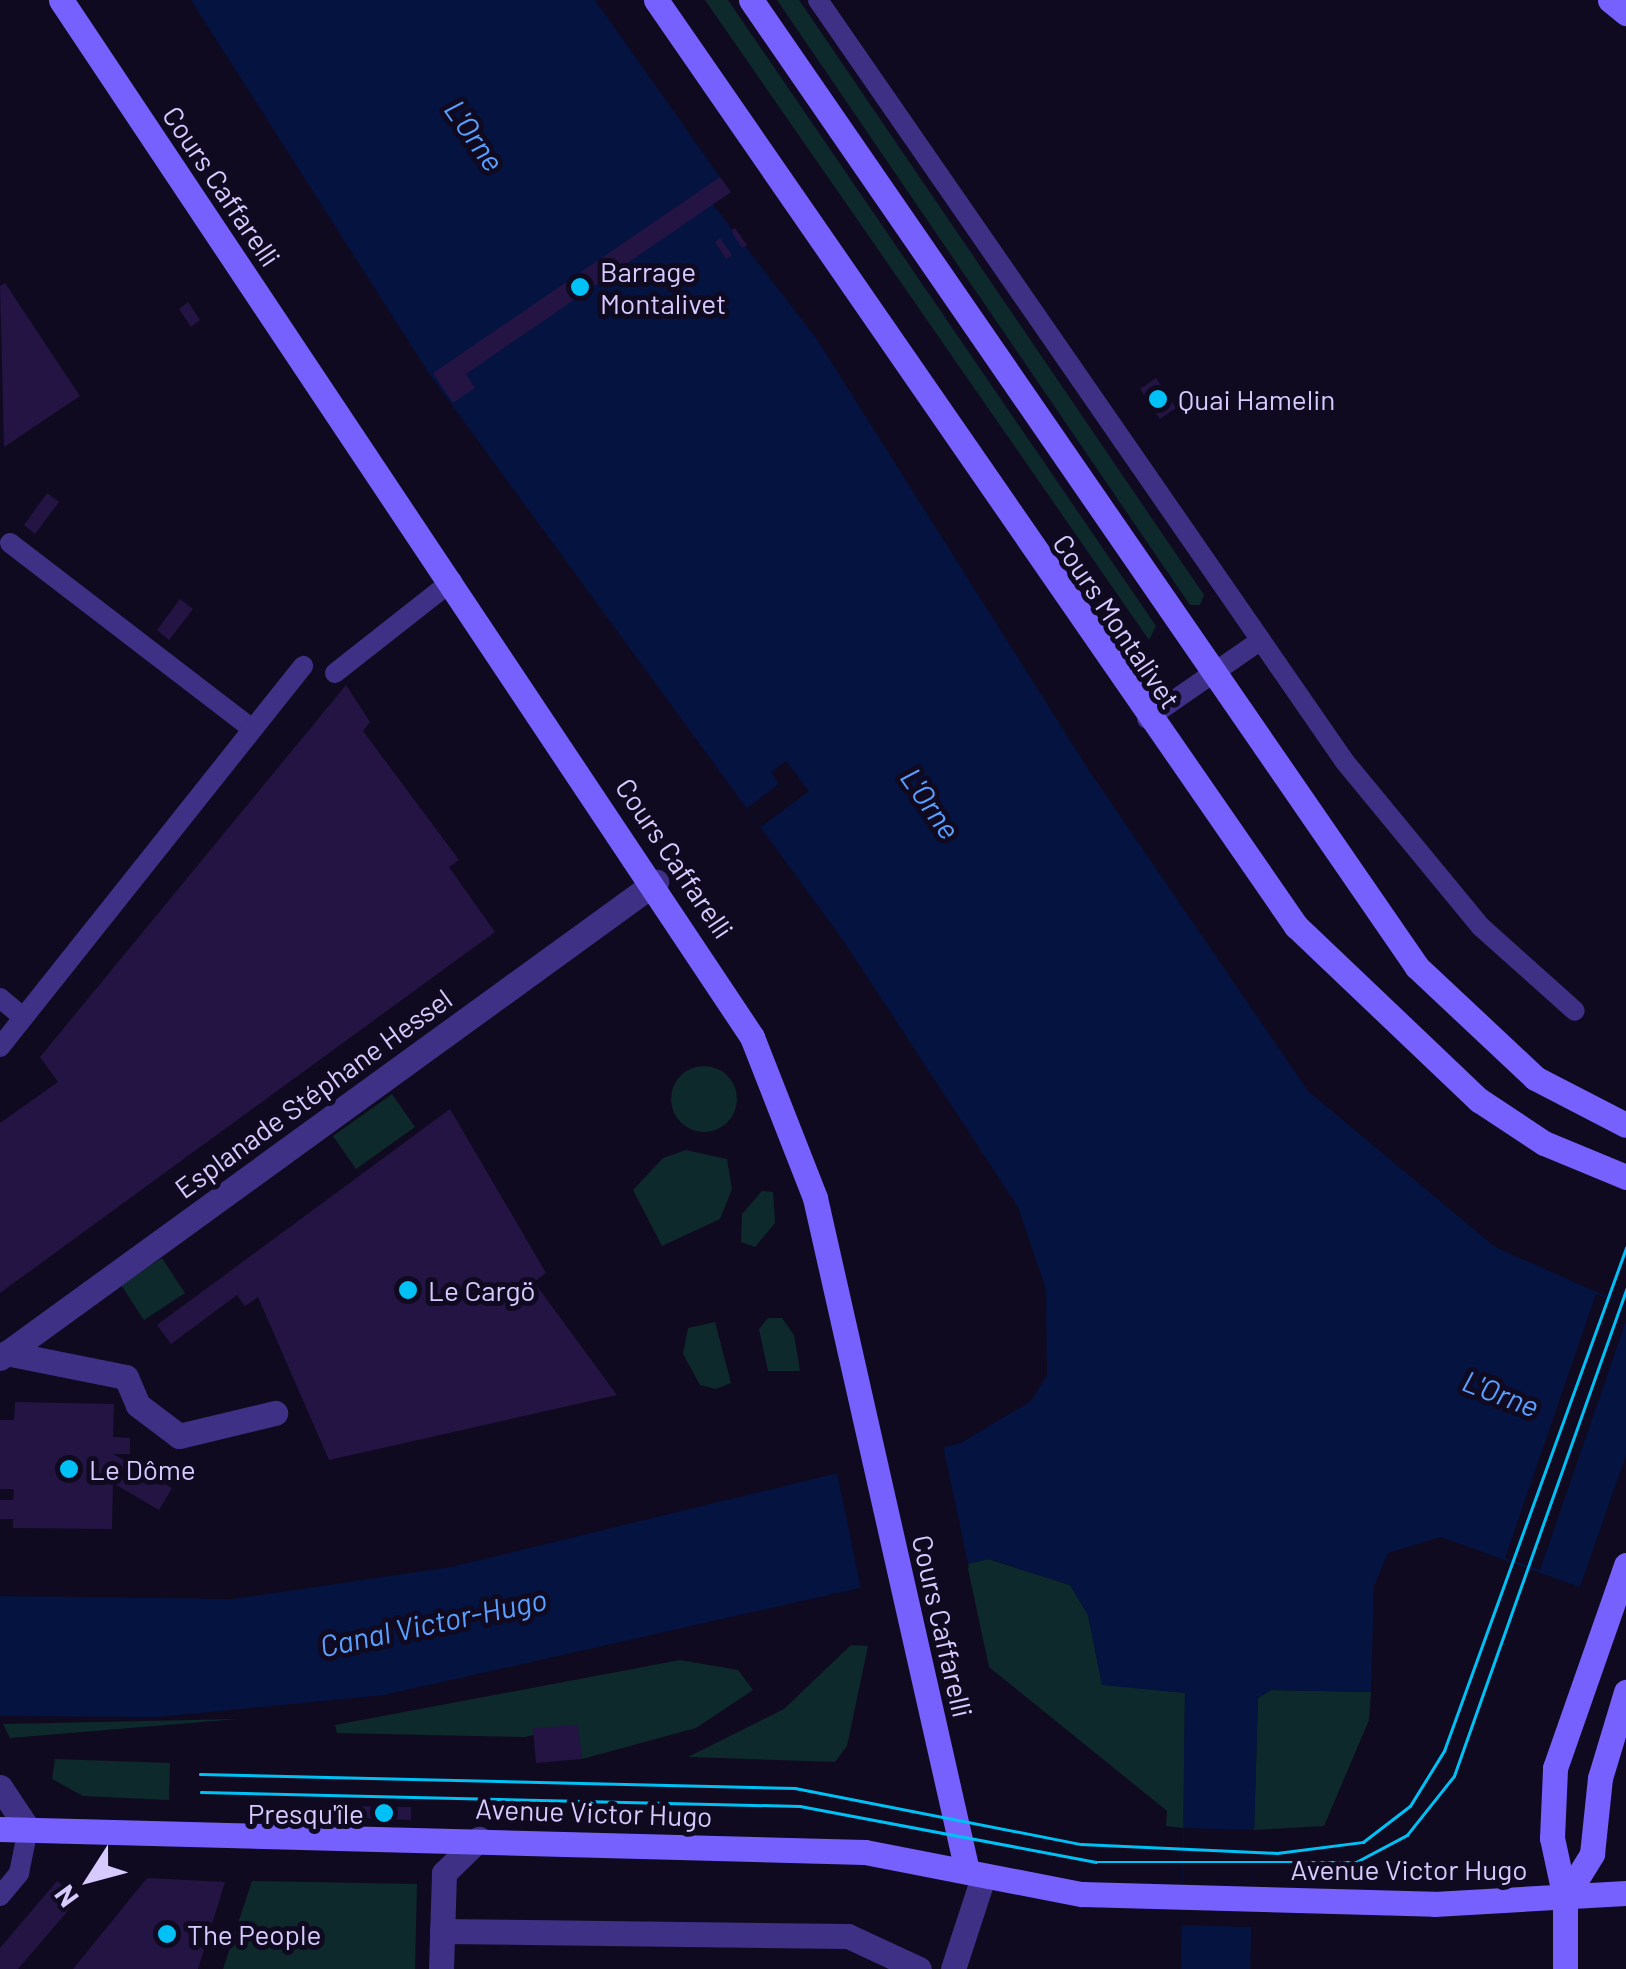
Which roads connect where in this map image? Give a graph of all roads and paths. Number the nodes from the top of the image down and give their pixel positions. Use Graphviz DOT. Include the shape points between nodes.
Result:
graph roads {
  1 [pos="61,0"];
  2 [pos="656,0"];
  3 [pos="752,0"];
  4 [pos="818,0"];
  5 [pos="1610,0"];
  6 [pos="1626,13"];
  7 [pos="10,543"];
  8 [pos="452,581"];
  9 [pos="1258,642"];
  10 [pos="303,666"];
  11 [pos="335,673"];
  12 [pos="1211,674"];
  13 [pos="1147,719"];
  14 [pos="250,728"];
  15 [pos="656,882"];
  16 [pos="0,998"];
  17 [pos="1574,1010"];
  18 [pos="23,1017"];
  19 [pos="0,1048"];
  20 [pos="1626,1125"];
  21 [pos="1626,1177"];
  22 [pos="3,1356"];
  23 [pos="275,1413"];
  24 [pos="1626,1565"];
  25 [pos="1626,1692"];
  26 [pos="0,1787"];
  27 [pos="0,1828"];
  28 [pos="28,1829"];
  29 [pos="479,1839"];
  30 [pos="975,1874"];
  31 [pos="1626,1894"];
  32 [pos="0,1896"];
  33 [pos="1565,1898"];
  34 [pos="442,1931"];
  35 [pos="441,1969"];
  36 [pos="919,1969"];
  37 [pos="952,1969"];
  38 [pos="1565,1969"];
  1 -- 8 [label="main road, Cours Caffarelli"];
  2 -- 13 [label="main road, Cours Montalivet"];
  3 -- 12 [label="main road, Cours Montalivet"];
  4 -- 9 [label="lane"];
  5 -- 6 [label="main road"];
  7 -- 14 [label="lane"];
  8 -- 11 [label="lane"];
  8 -- 15 [label="main road, Cours Caffarelli"];
  9 -- 12 [label="lane"];
  9 -- 17 [label="lane" via="1454,896"];
  10 -- 14 [label="lane"];
  12 -- 13 [label="lane"];
  12 -- 20 [label="main road, Cours Montalivet" via="1457,1011 1552,1091"];
  13 -- 21 [label="main road, Cours Montalivet" via="1296,926 1378,1014 1517,1128"];
  14 -- 18 [label="lane"];
  15 -- 22 [label="street, Esplanade Stéphane Hessel"];
  15 -- 30 [label="main road, Cours Caffarelli" via="783,1105 815,1198"];
  16 -- 18 [label="lane"];
  18 -- 19 [label="lane"];
  22 -- 23 [label="street, Esplanade Stéphane Hessel" via="126,1376 138,1406 179,1436"];
  24 -- 33 [label="main road" via="1553,1782 1554,1874"];
  25 -- 33 [label="main road" via="1600,1778 1592,1854"];
  26 -- 28 [label="street"];
  27 -- 28 [label="main road, Avenue Victor Hugo"];
  28 -- 29 [label="main road, Avenue Victor Hugo"];
  28 -- 32 [label="lane" via="19,1873"];
  29 -- 30 [label="main road, Avenue Victor Hugo" via="865,1852"];
  29 -- 34 [label="street" via="444,1873"];
  30 -- 33 [label="main road, Avenue Victor Hugo" via="1052,1891 1406,1903"];
  30 -- 37 [label="street"];
  31 -- 33 [label="main road, Avenue Victor Hugo"];
  33 -- 38 [label="main road"];
  34 -- 35 [label="street"];
  34 -- 36 [label="street" via="848,1936"];
}
